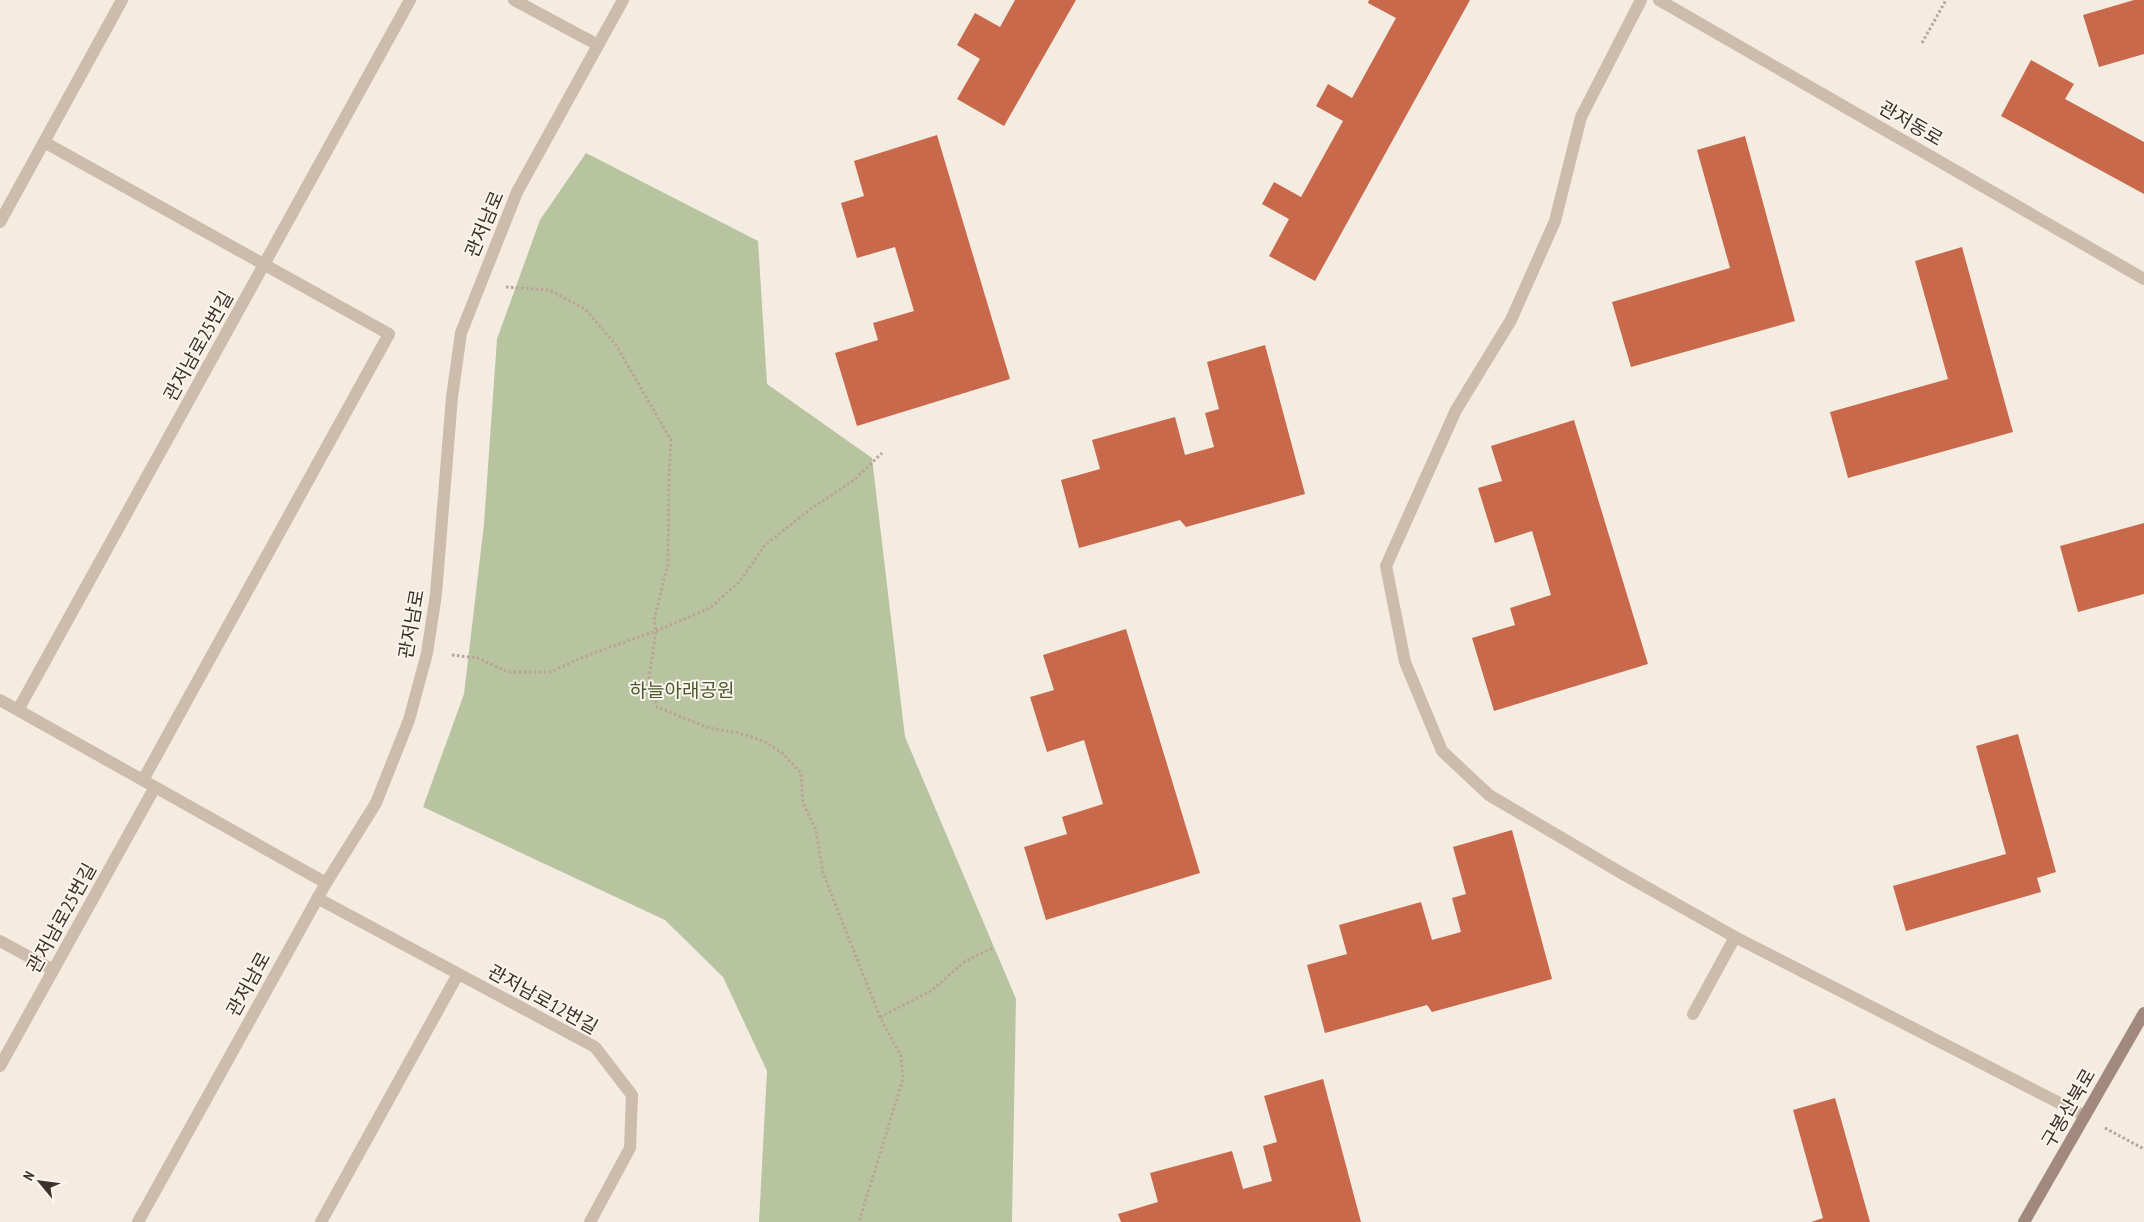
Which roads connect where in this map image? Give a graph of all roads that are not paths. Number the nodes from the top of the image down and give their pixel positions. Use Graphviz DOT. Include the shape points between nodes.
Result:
graph roads {
  1 [pos="122,0"];
  2 [pos="410,0"];
  3 [pos="514,0"];
  4 [pos="623,0"];
  5 [pos="1641,0"];
  6 [pos="1659,0"];
  7 [pos="598,45"];
  8 [pos="44,142"];
  9 [pos="0,222"];
  10 [pos="265,264"];
  11 [pos="2144,279"];
  12 [pos="0,700"];
  13 [pos="18,710"];
  14 [pos="143,780"];
  15 [pos="155,787"];
  16 [pos="326,883"];
  17 [pos="317,898"];
  18 [pos="1735,937"];
  19 [pos="0,941"];
  20 [pos="53,970"];
  21 [pos="458,974"];
  22 [pos="2144,1013"];
  23 [pos="1693,1014"];
  24 [pos="0,1066"];
  25 [pos="2085,1116"];
  26 [pos="138,1222"];
  27 [pos="321,1222"];
  28 [pos="590,1222"];
  29 [pos="2024,1222"];
  1 -- 8 [label="street"];
  2 -- 10 [label="street, 관저남로25번길"];
  3 -- 7 [label="street"];
  4 -- 7 [label="street, 관저남로"];
  5 -- 18 [label="street" via="1581,116 1555,221 1511,320 1456,410 1386,566 1405,662 1442,751 1489,795"];
  6 -- 11 [label="street, 관저동로"];
  7 -- 16 [label="street, 관저남로" via="517,192 461,333 452,397 436,594 427,652 409,720 376,803"];
  8 -- 9 [label="street"];
  8 -- 10 [label="street"];
  10 -- 13 [label="street, 관저남로25번길"];
  10 -- 14 [label="street" via="389,334"];
  12 -- 13 [label="street"];
  13 -- 14 [label="street"];
  14 -- 15 [label="street"];
  15 -- 16 [label="street"];
  15 -- 20 [label="street, 관저남로25번길"];
  16 -- 17 [label="street, 관저남로"];
  17 -- 21 [label="street, 관저남로12번길"];
  17 -- 26 [label="street, 관저남로"];
  18 -- 23 [label="street"];
  18 -- 25 [label="street"];
  19 -- 20 [label="street"];
  20 -- 24 [label="street, 관저남로25번길"];
  21 -- 27 [label="street, 관저남로12번길"];
  21 -- 28 [label="street, 관저남로12번길" via="595,1047 632,1095 630,1148"];
  22 -- 25 [label="main road, 구봉산북로"];
  25 -- 29 [label="main road, 구봉산북로"];
}
